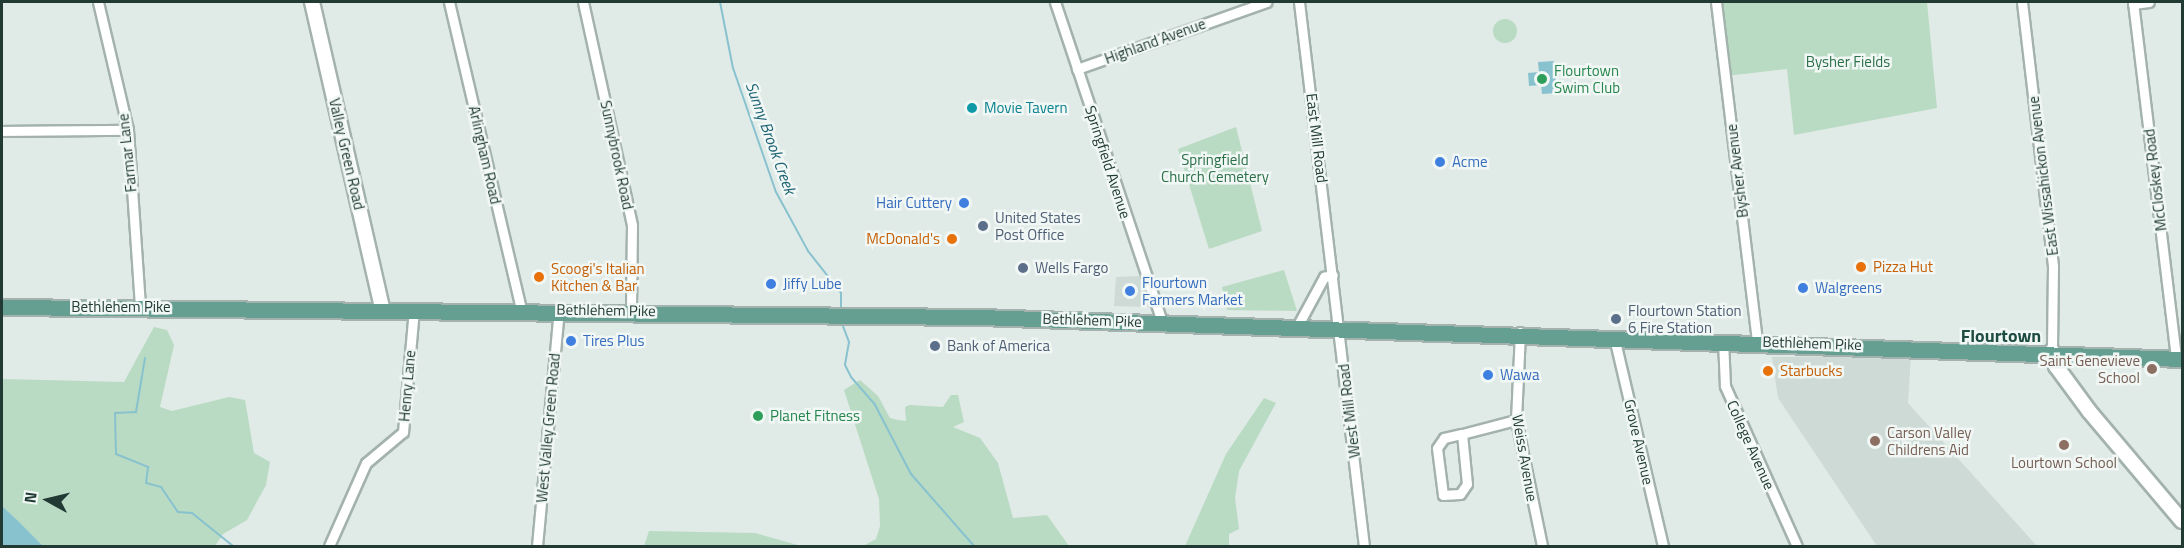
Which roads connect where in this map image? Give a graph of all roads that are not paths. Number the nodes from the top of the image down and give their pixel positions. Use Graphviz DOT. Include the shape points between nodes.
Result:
graph roads {
  1 [pos="98,2"];
  2 [pos="312,2"];
  3 [pos="449,2"];
  4 [pos="583,2"];
  5 [pos="1055,2"];
  6 [pos="1266,2"];
  7 [pos="1299,2"];
  8 [pos="1716,2"];
  9 [pos="2022,2"];
  10 [pos="2149,2"];
  11 [pos="2133,3"];
  12 [pos="1077,69"];
  13 [pos="128,130"];
  14 [pos="2,131"];
  15 [pos="1334,275"];
  16 [pos="2,307"];
  17 [pos="140,307"];
  18 [pos="382,307"];
  19 [pos="414,309"];
  20 [pos="521,309"];
  21 [pos="559,310"];
  22 [pos="631,310"];
  23 [pos="1162,322"];
  24 [pos="1298,325"];
  25 [pos="1339,326"];
  26 [pos="1520,332"];
  27 [pos="1614,337"];
  28 [pos="1723,340"];
  29 [pos="1756,341"];
  30 [pos="2052,351"];
  31 [pos="2179,359"];
  32 [pos="1516,420"];
  33 [pos="1462,434"];
  34 [pos="2182,521"];
  35 [pos="329,546"];
  36 [pos="537,546"];
  37 [pos="1365,546"];
  38 [pos="1542,546"];
  39 [pos="1663,546"];
  40 [pos="1797,546"];
  1 -- 13 [label="street, Farmar Lane"];
  2 -- 18 [label="street, Valley Green Road"];
  3 -- 20 [label="street, Arlingham Road"];
  4 -- 22 [label="street, Sunnybrook Road" via="632,225"];
  5 -- 12 [label="street, Springfield Avenue"];
  6 -- 12 [label="street, Highland Avenue"];
  7 -- 15 [label="street, East Mill Road"];
  8 -- 29 [label="street, Bysher Avenue"];
  9 -- 30 [label="street, East Wissahickon Avenue" via="2053,266"];
  10 -- 11 [label="street"];
  11 -- 31 [label="street, McCloskey Road"];
  12 -- 23 [label="street, Springfield Avenue"];
  13 -- 14 [label="street"];
  13 -- 17 [label="street, Farmar Lane"];
  15 -- 24 [label="street" via="1324,277"];
  15 -- 25 [label="street, West Mill Road"];
  16 -- 17 [label="main road, Bethlehem Pike"];
  17 -- 18 [label="main road, Bethlehem Pike"];
  18 -- 19 [label="main road, Bethlehem Pike"];
  19 -- 20 [label="main road, Bethlehem Pike"];
  19 -- 35 [label="street, Henry Lane" via="403,432 366,463"];
  20 -- 21 [label="main road, Bethlehem Pike"];
  21 -- 22 [label="main road, Bethlehem Pike"];
  21 -- 36 [label="street, West Valley Green Road"];
  22 -- 23 [label="main road, Bethlehem Pike"];
  23 -- 24 [label="main road, Bethlehem Pike"];
  24 -- 25 [label="main road, Bethlehem Pike"];
  25 -- 26 [label="main road, Bethlehem Pike"];
  25 -- 37 [label="street, West Mill Road"];
  26 -- 27 [label="main road, Bethlehem Pike"];
  26 -- 32 [label="street, Weiss Avenue"];
  27 -- 28 [label="main road, Bethlehem Pike"];
  27 -- 39 [label="street, Grove Avenue"];
  28 -- 29 [label="main road, Bethlehem Pike"];
  28 -- 40 [label="street, College Avenue" via="1725,386"];
  29 -- 30 [label="main road, Bethlehem Pike"];
  30 -- 31 [label="main road, Bethlehem Pike"];
  30 -- 34 [label="street" via="2056,366 2089,411"];
  32 -- 33 [label="street"];
  32 -- 38 [label="street, Weiss Avenue"];
  33 -- 33 [label="street" via="1444,438 1437,448 1443,495 1460,494 1467,484"];
}
